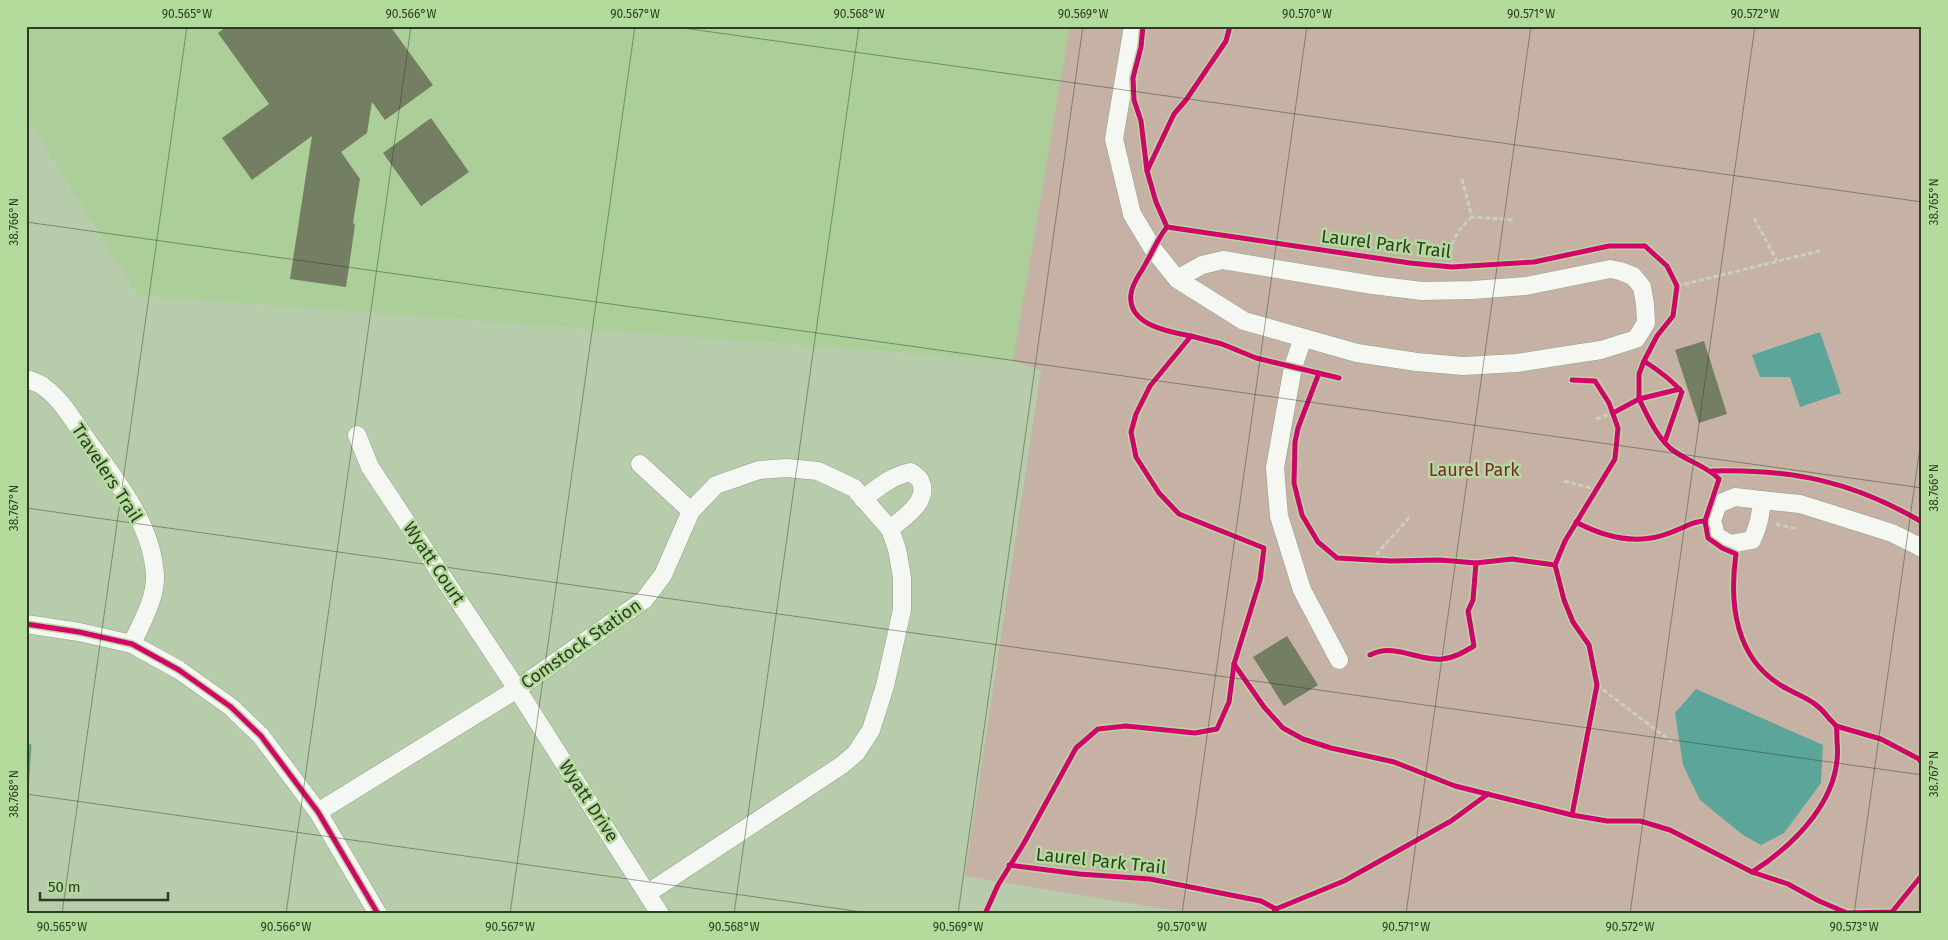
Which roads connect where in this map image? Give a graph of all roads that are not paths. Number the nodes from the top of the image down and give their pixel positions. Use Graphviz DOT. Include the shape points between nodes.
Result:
graph roads {
  1 [pos="1133,26"];
  2 [pos="1177,279"];
  3 [pos="1303,338"];
  4 [pos="26,379"];
  5 [pos="357,435"];
  6 [pos="640,464"];
  7 [pos="863,499"];
  8 [pos="1761,500"];
  9 [pos="691,510"];
  10 [pos="890,528"];
  11 [pos="1922,548"];
  12 [pos="26,624"];
  13 [pos="132,644"];
  14 [pos="1339,660"];
  15 [pos="517,689"];
  16 [pos="318,812"];
  17 [pos="648,893"];
  18 [pos="378,914"];
  19 [pos="660,914"];
  1 -- 2 [label="street" via="1114,139 1132,214 1153,249"];
  2 -- 3 [label="street" via="1244,321"];
  2 -- 3 [label="street" via="1202,264 1223,260 1422,291 1526,286 1610,269 1633,276 1642,287 1645,304 1646,323 1636,339 1601,350 1517,363 1463,366 1417,362 1357,353"];
  3 -- 14 [label="street" via="1293,367 1275,468 1279,516 1302,590"];
  4 -- 13 [label="street, Travelers Trail" via="43,386 62,404 131,504 144,530 155,577 152,596"];
  5 -- 15 [label="street, Wyatt Court" via="370,467"];
  6 -- 9 [label="street"];
  7 -- 9 [label="street, Comstock Station" via="854,488 818,471 787,468 759,470 716,485"];
  7 -- 10 [label="street, Comstock Station"];
  7 -- 10 [label="street" via="901,474 911,472 920,480 922,493 919,501 911,512"];
  8 -- 11 [label="street" via="1800,504 1892,533"];
  9 -- 15 [label="street, Comstock Station" via="662,575 644,600"];
  10 -- 17 [label="street, Comstock Station" via="902,577 902,610 885,686 871,730 856,753"];
  12 -- 13 [label="street"];
  13 -- 16 [label="street" via="179,670 231,707 261,736"];
  15 -- 16 [label="street, Comstock Station"];
  15 -- 17 [label="street, Wyatt Drive"];
  16 -- 18 [label="street"];
  17 -- 19 [label="street, Wyatt Drive"];
}
